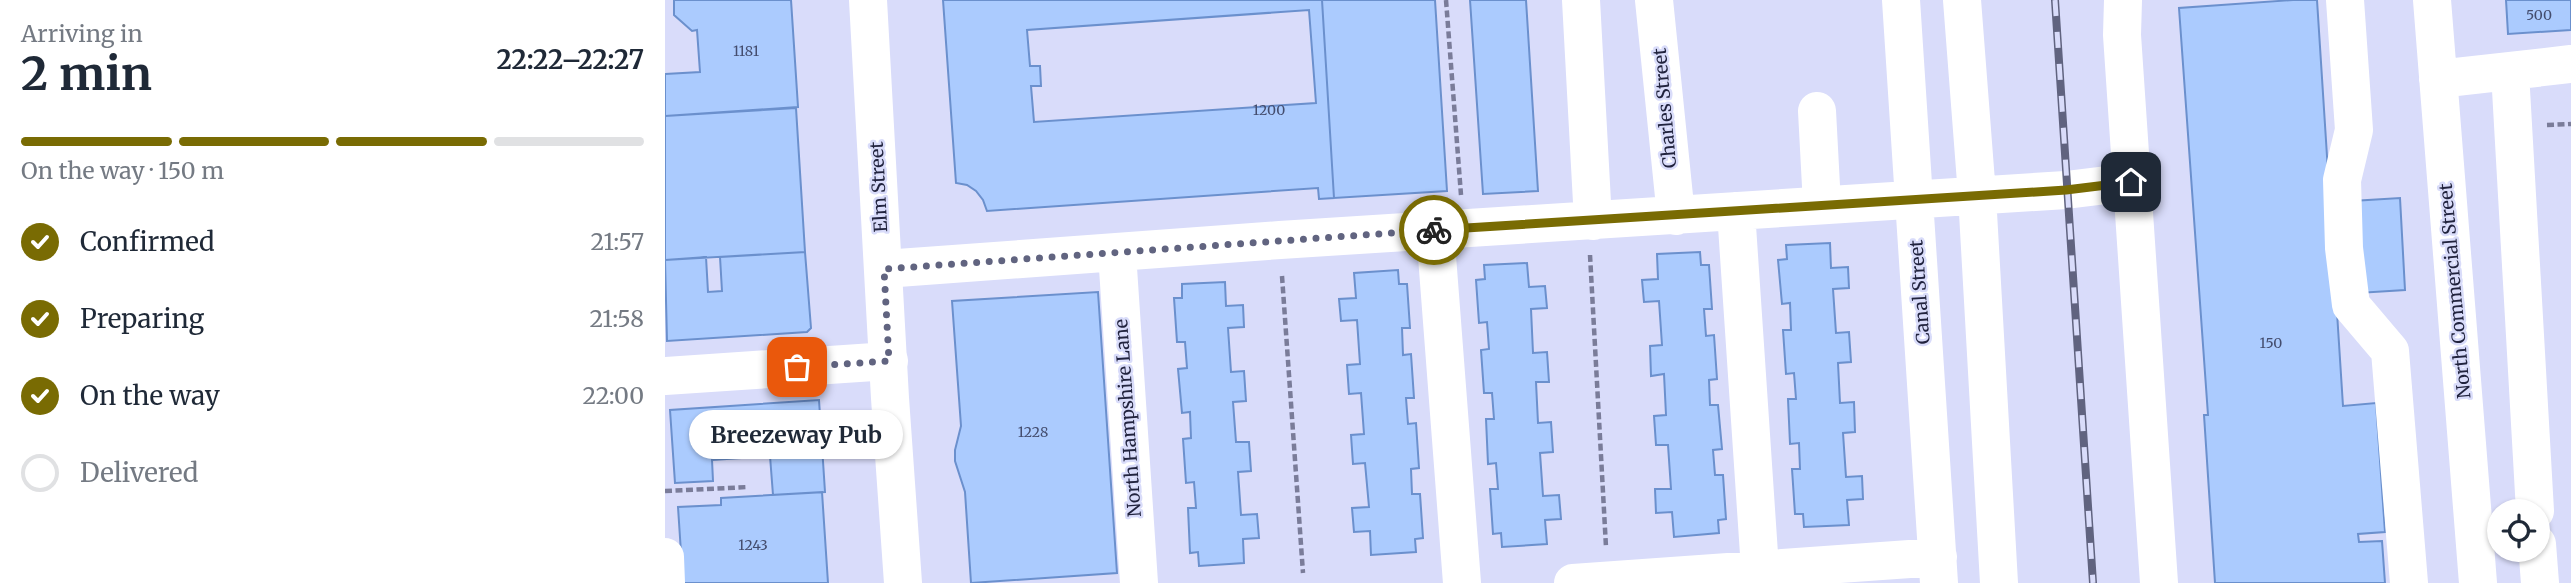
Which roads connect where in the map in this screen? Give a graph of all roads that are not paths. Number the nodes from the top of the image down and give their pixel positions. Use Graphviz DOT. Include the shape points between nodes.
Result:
graph roads {
  1 [pos="869,0"];
  2 [pos="1581,0"];
  3 [pos="1654,0"];
  4 [pos="1901,0"];
  5 [pos="1962,0"];
  6 [pos="2123,0"];
  7 [pos="2345,0"];
  8 [pos="2432,0"];
  9 [pos="2571,64"];
  10 [pos="2510,72"];
  11 [pos="2438,79"];
  12 [pos="1817,111"];
  13 [pos="2131,182"];
  14 [pos="1977,195"];
  15 [pos="1913,200"];
  16 [pos="1822,205"];
  17 [pos="1736,211"];
  18 [pos="1676,216"];
  19 [pos="1435,230"];
  20 [pos="1592,238"];
  21 [pos="1117,253"];
  22 [pos="884,269"];
  23 [pos="889,361"];
  24 [pos="665,376"];
  25 [pos="2534,499"];
  26 [pos="665,557"];
  27 [pos="2538,562"];
  28 [pos="1759,569"];
  29 [pos="1939,570"];
  30 [pos="667,583"];
  31 [pos="903,583"];
  32 [pos="1139,583"];
  33 [pos="1462,583"];
  34 [pos="1573,583"];
  35 [pos="1999,583"];
  36 [pos="2159,583"];
  37 [pos="2409,583"];
  38 [pos="2479,583"];
  39 [pos="2540,583"];
  1 -- 22 [label="street, Elm Street"];
  2 -- 20 [label="street"];
  3 -- 18 [label="street, Charles Street"];
  4 -- 15 [label="street, Canal Street"];
  5 -- 14 [label="street"];
  6 -- 13 [label="street"];
  7 -- 37 [label="street" via="2354,130 2342,180 2344,248 2351,305 2390,351"];
  8 -- 11 [label="street, North Commercial Street"];
  9 -- 10 [label="street"];
  10 -- 11 [label="street"];
  10 -- 25 [label="street"];
  11 -- 38 [label="street, North Commercial Street"];
  12 -- 16 [label="street"];
  13 -- 14 [label="street"];
  13 -- 36 [label="street"];
  14 -- 15 [label="street"];
  14 -- 35 [label="street"];
  15 -- 16 [label="street"];
  15 -- 29 [label="street, Canal Street"];
  16 -- 17 [label="street"];
  17 -- 18 [label="street"];
  17 -- 28 [label="street"];
  18 -- 20 [label="street"];
  19 -- 20 [label="street"];
  19 -- 21 [label="street"];
  19 -- 33 [label="street"];
  21 -- 22 [label="street"];
  21 -- 32 [label="street, North Hampshire Lane"];
  22 -- 23 [label="street, Elm Street"];
  23 -- 24 [label="street"];
  23 -- 31 [label="street, Elm Street"];
  26 -- 30 [label="street"];
  27 -- 39 [label="street"];
  28 -- 29 [label="street"];
  28 -- 34 [label="street"];
}
